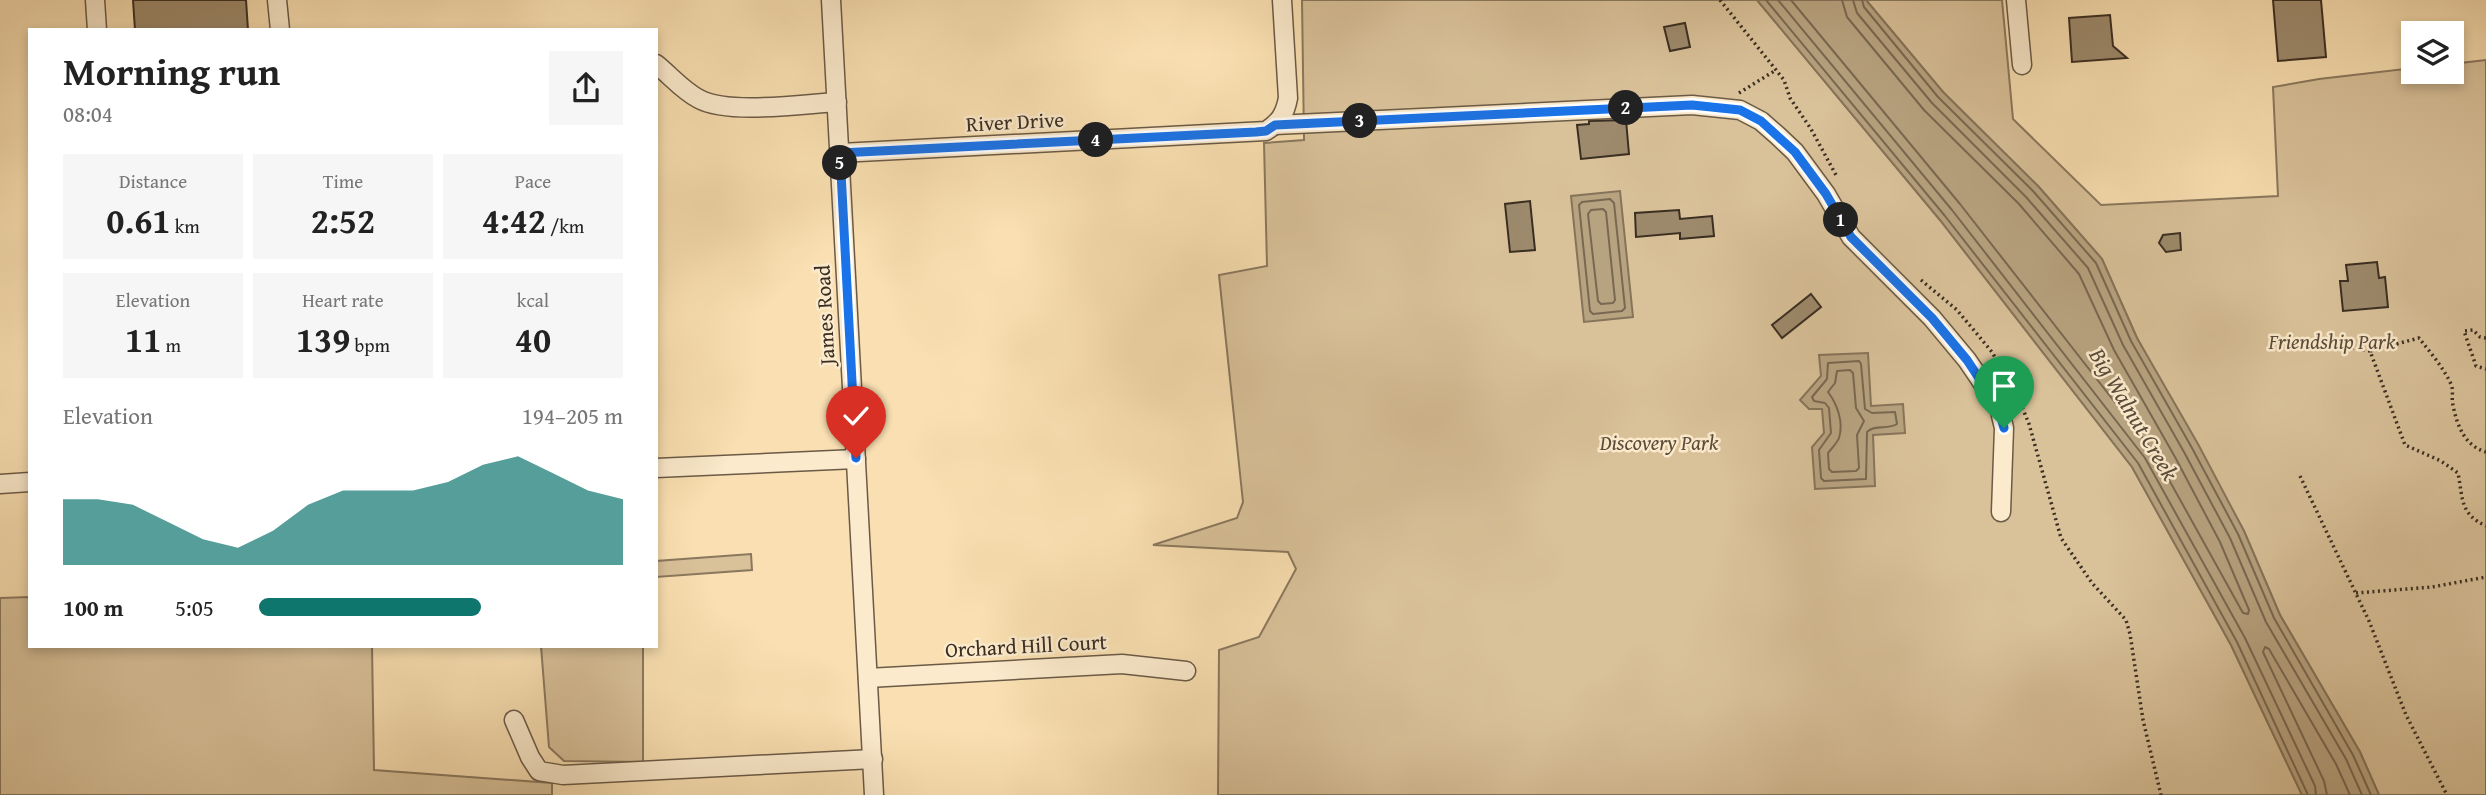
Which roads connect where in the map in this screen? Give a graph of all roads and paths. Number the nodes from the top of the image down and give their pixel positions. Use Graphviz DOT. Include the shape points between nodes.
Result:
graph roads {
  1 [pos="95,0"];
  2 [pos="277,0"];
  3 [pos="831,0"];
  4 [pos="1282,0"];
  5 [pos="2016,0"];
  6 [pos="97,28"];
  7 [pos="280,28"];
  8 [pos="2022,65"];
  9 [pos="658,66"];
  10 [pos="1776,70"];
  11 [pos="837,102"];
  12 [pos="1718,107"];
  13 [pos="1275,125"];
  14 [pos="840,153"];
  15 [pos="2486,338"];
  16 [pos="2314,341"];
  17 [pos="2370,351"];
  18 [pos="2486,369"];
  19 [pos="2486,452"];
  20 [pos="856,458"];
  21 [pos="658,468"];
  22 [pos="2300,476"];
  23 [pos="28,482"];
  24 [pos="0,484"];
  25 [pos="2001,512"];
  26 [pos="2486,526"];
  27 [pos="2486,577"];
  28 [pos="2356,593"];
  29 [pos="1186,671"];
  30 [pos="868,678"];
  31 [pos="514,720"];
  32 [pos="873,760"];
  33 [pos="874,795"];
  34 [pos="2447,795"];
  1 -- 6 [label="street"];
  2 -- 7 [label="street"];
  3 -- 11 [label="street, James Road"];
  4 -- 13 [label="street" via="1288,98 1285,113"];
  5 -- 8 [label="street"];
  9 -- 11 [label="street" via="682,88 719,105"];
  10 -- 12 [label="path"];
  11 -- 14 [label="street, James Road"];
  12 -- 13 [label="street, River Drive" via="1678,105"];
  12 -- 25 [label="street, River Drive" via="1740,110 1761,121 1795,152 1851,237 1932,318 1987,389 2004,428"];
  13 -- 14 [label="street, River Drive" via="1256,132"];
  14 -- 20 [label="street, James Road"];
  15 -- 18 [label="path" via="2473,330 2464,331 2476,366"];
  16 -- 17 [label="path"];
  17 -- 19 [label="path" via="2419,338 2452,387 2462,435 2473,448"];
  17 -- 26 [label="path" via="2405,445 2458,473 2466,510"];
  20 -- 21 [label="street"];
  20 -- 30 [label="street, James Road"];
  22 -- 28 [label="path"];
  23 -- 24 [label="street"];
  27 -- 28 [label="path"];
  28 -- 34 [label="path" via="2406,715"];
  29 -- 30 [label="street, Orchard Hill Court" via="1122,664"];
  30 -- 32 [label="street, James Road"];
  31 -- 32 [label="street" via="539,771 563,775"];
  32 -- 33 [label="street, James Road"];
}
